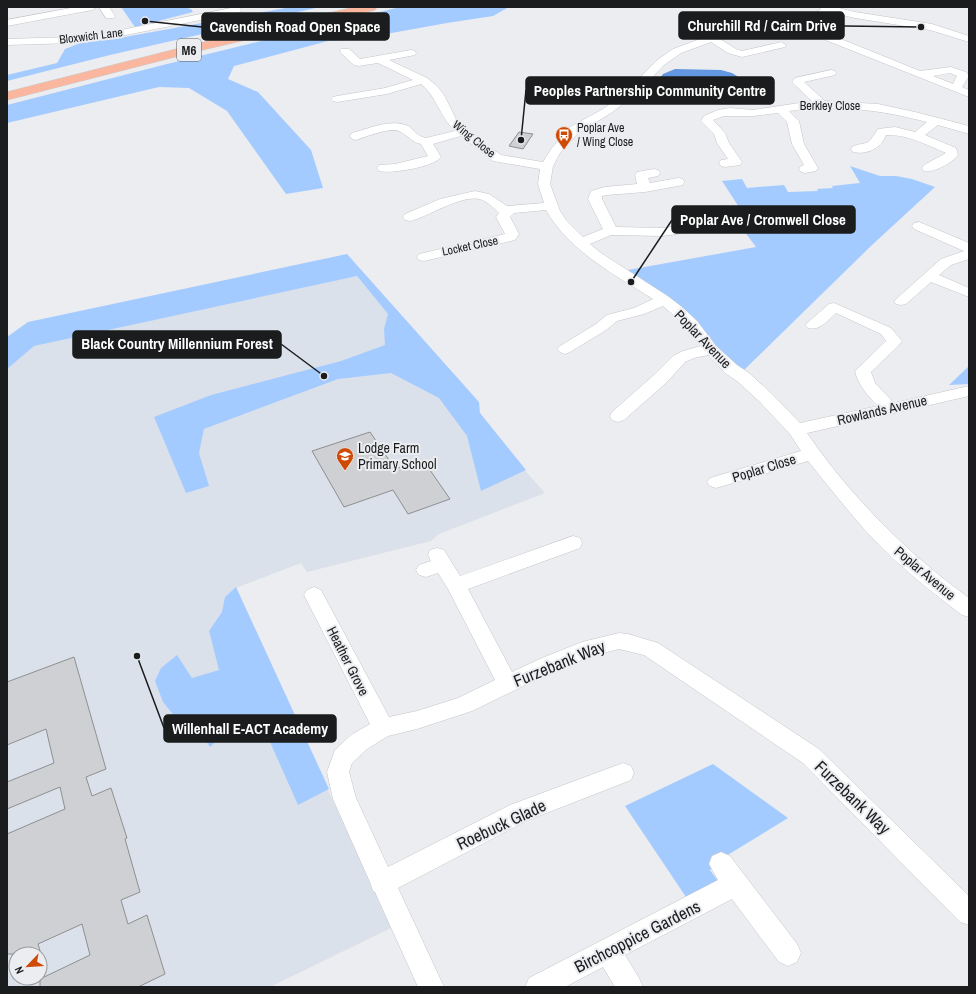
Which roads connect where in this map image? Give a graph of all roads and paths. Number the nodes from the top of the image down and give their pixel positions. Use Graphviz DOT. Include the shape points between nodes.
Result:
graph roads {
  1 [pos="92,7"];
  2 [pos="104,7"];
  3 [pos="207,7"];
  4 [pos="338,7"];
  5 [pos="371,7"];
  6 [pos="240,8"];
  7 [pos="826,8"];
  8 [pos="110,16"];
  9 [pos="800,22"];
  10 [pos="7,23"];
  11 [pos="175,23"];
  12 [pos="711,38"];
  13 [pos="969,39"];
  14 [pos="7,42"];
  15 [pos="781,45"];
  16 [pos="345,51"];
  17 [pos="411,53"];
  18 [pos="380,59"];
  19 [pos="831,73"];
  20 [pos="918,74"];
  21 [pos="423,80"];
  22 [pos="7,88"];
  23 [pos="956,89"];
  24 [pos="969,94"];
  25 [pos="7,96"];
  26 [pos="337,99"];
  27 [pos="822,104"];
  28 [pos="780,109"];
  29 [pos="936,121"];
  30 [pos="969,130"];
  31 [pos="463,132"];
  32 [pos="356,136"];
  33 [pos="917,136"];
  34 [pos="426,142"];
  35 [pos="857,149"];
  36 [pos="725,163"];
  37 [pos="547,166"];
  38 [pos="383,168"];
  39 [pos="928,168"];
  40 [pos="805,169"];
  41 [pos="654,173"];
  42 [pos="678,182"];
  43 [pos="645,188"];
  44 [pos="550,206"];
  45 [pos="507,212"];
  46 [pos="410,217"];
  47 [pos="705,226"];
  48 [pos="919,226"];
  49 [pos="611,232"];
  50 [pos="581,243"];
  51 [pos="969,248"];
  52 [pos="969,254"];
  53 [pos="424,257"];
  54 [pos="931,276"];
  55 [pos="969,293"];
  56 [pos="664,300"];
  57 [pos="901,301"];
  58 [pos="813,324"];
  59 [pos="565,349"];
  60 [pos="710,349"];
  61 [pos="969,391"];
  62 [pos="890,409"];
  63 [pos="618,416"];
  64 [pos="796,430"];
  65 [pos="812,454"];
  66 [pos="716,482"];
  67 [pos="573,543"];
  68 [pos="435,563"];
  69 [pos="456,585"];
  70 [pos="314,594"];
  71 [pos="969,609"];
  72 [pos="507,684"];
  73 [pos="383,728"];
  74 [pos="623,773"];
  75 [pos="720,864"];
  76 [pos="382,882"];
  77 [pos="736,884"];
  78 [pos="969,913"];
  79 [pos="608,952"];
  80 [pos="788,953"];
  81 [pos="431,987"];
  82 [pos="538,987"];
  83 [pos="630,987"];
  1 -- 10 [label="street"];
  2 -- 8 [label="street"];
  3 -- 6 [label="street" via="218,11"];
  3 -- 11 [label="street, Bloxwich Lane" via="201,13"];
  4 -- 22 [label="highway, M6"];
  5 -- 25 [label="highway, M6"];
  6 -- 11 [label="street, Bloxwich Lane"];
  7 -- 9 [label="street, Poplar Avenue" via="817,18"];
  7 -- 13 [label="street" via="855,15 887,14"];
  9 -- 12 [label="street, Poplar Avenue"];
  9 -- 20 [label="street" via="827,37"];
  11 -- 14 [label="street, Bloxwich Lane" via="91,38"];
  12 -- 15 [label="street" via="742,54"];
  12 -- 37 [label="street, Poplar Avenue" via="668,57 630,94 574,130"];
  16 -- 18 [label="street" via="358,63"];
  17 -- 18 [label="street"];
  18 -- 21 [label="street, Wing Close"];
  19 -- 27 [label="street" via="798,82"];
  20 -- 23 [label="street"];
  20 -- 23 [label="street" via="951,70 958,72 963,76"];
  21 -- 26 [label="street" via="387,92"];
  21 -- 31 [label="street, Wing Close" via="438,94 451,121"];
  23 -- 24 [label="street"];
  27 -- 28 [label="street, Berkley Close"];
  27 -- 29 [label="street, Berkley Close" via="882,108"];
  28 -- 36 [label="street, Berkley Close" via="751,113 721,112 708,118 736,162"];
  28 -- 40 [label="street" via="794,121 798,144 812,168"];
  29 -- 30 [label="street, Berkley Close"];
  29 -- 33 [label="street"];
  31 -- 34 [label="street"];
  31 -- 37 [label="street, Wing Close" via="497,158"];
  32 -- 34 [label="street" via="398,127 417,140"];
  33 -- 35 [label="street" via="882,132 873,145"];
  33 -- 39 [label="street" via="952,151 952,155"];
  34 -- 38 [label="street" via="435,157 395,168"];
  37 -- 44 [label="street, Poplar Avenue" via="544,184"];
  41 -- 43 [label="street" via="641,175"];
  42 -- 43 [label="street"];
  43 -- 49 [label="street" via="624,188 596,194 595,199"];
  44 -- 45 [label="street"];
  44 -- 50 [label="street, Poplar Avenue" via="561,223"];
  45 -- 46 [label="street" via="487,198 477,195 452,200"];
  45 -- 53 [label="street, Locket Close" via="503,216 511,230 510,237"];
  47 -- 49 [label="street" via="663,232"];
  48 -- 51 [label="street"];
  49 -- 50 [label="street"];
  50 -- 56 [label="street, Poplar Avenue" via="596,256"];
  52 -- 54 [label="street" via="946,262"];
  54 -- 55 [label="street"];
  54 -- 57 [label="street"];
  56 -- 59 [label="street" via="634,313 612,318"];
  56 -- 60 [label="street, Poplar Avenue" via="692,324"];
  58 -- 62 [label="street" via="834,307 891,336 894,341 892,344 863,371 863,377"];
  60 -- 63 [label="street" via="679,359"];
  60 -- 64 [label="street, Poplar Avenue" via="766,398"];
  61 -- 62 [label="street, Rowlands Avenue"];
  62 -- 64 [label="street, Rowlands Avenue"];
  64 -- 65 [label="street, Poplar Avenue"];
  65 -- 66 [label="street, Poplar Close"];
  65 -- 71 [label="street, Poplar Avenue" via="888,542 931,581"];
  67 -- 69 [label="street" via="536,550"];
  68 -- 69 [label="street"];
  69 -- 72 [label="street"];
  70 -- 73 [label="street, Heather Grove"];
  72 -- 73 [label="street, Furzebank Way" via="464,704"];
  72 -- 78 [label="street, Furzebank Way" via="588,648 609,642 628,642 651,649 811,756"];
  73 -- 76 [label="street, Furzebank Way" via="359,742 343,757 338,772 345,799"];
  74 -- 76 [label="street, Roebuck Glade" via="518,813"];
  75 -- 77 [label="street"];
  76 -- 81 [label="street, Furzebank Way"];
  77 -- 79 [label="street, Birchcoppice Gardens"];
  77 -- 80 [label="street"];
  79 -- 82 [label="street, Birchcoppice Gardens"];
  79 -- 83 [label="street"];
}
